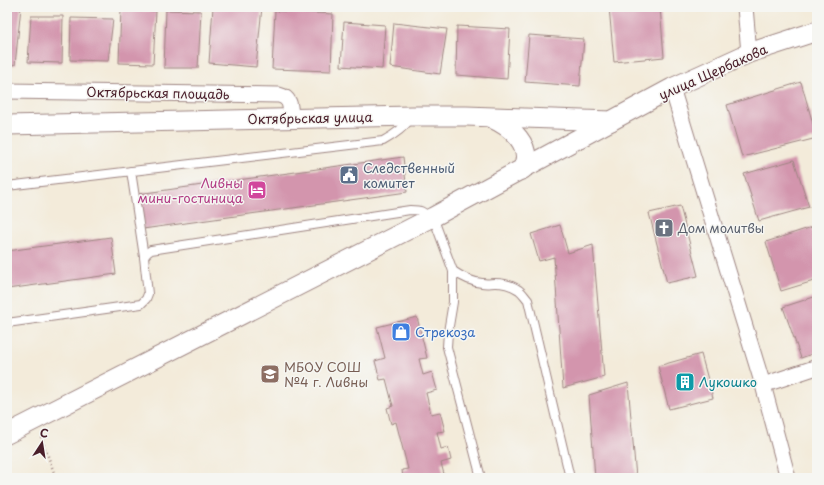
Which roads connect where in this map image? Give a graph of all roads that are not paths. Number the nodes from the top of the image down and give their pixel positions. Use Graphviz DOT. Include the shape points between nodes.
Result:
graph roads {
  1 [pos="745,7"];
  2 [pos="817,31"];
  3 [pos="749,53"];
  4 [pos="672,88"];
  5 [pos="7,91"];
  6 [pos="412,116"];
  7 [pos="488,117"];
  8 [pos="291,119"];
  9 [pos="612,121"];
  10 [pos="7,125"];
  11 [pos="522,170"];
  12 [pos="131,171"];
  13 [pos="7,186"];
  14 [pos="431,218"];
  15 [pos="144,257"];
  16 [pos="453,271"];
  17 [pos="7,323"];
  18 [pos="817,366"];
  19 [pos="763,386"];
  20 [pos="7,434"];
  21 [pos="481,478"];
  22 [pos="570,478"];
  23 [pos="788,478"];
  1 -- 3 [label="street"];
  2 -- 3 [label="street, улица Щербакова"];
  3 -- 4 [label="street, улица Щербакова"];
  4 -- 9 [label="street, улица Щербакова"];
  4 -- 19 [label="street"];
  5 -- 8 [label="street, Октябрьская площадь" via="279,94 289,102"];
  6 -- 7 [label="street, Октябрьская улица"];
  6 -- 8 [label="street, Октябрьская улица"];
  6 -- 12 [label="lane" via="407,124 384,141"];
  7 -- 9 [label="street, Октябрьская улица"];
  7 -- 11 [label="street" via="504,125 521,141 526,157"];
  8 -- 10 [label="street, Октябрьская улица"];
  9 -- 11 [label="street, улица Щербакова"];
  11 -- 14 [label="street, улица Щербакова"];
  12 -- 13 [label="lane"];
  12 -- 15 [label="lane"];
  14 -- 15 [label="lane" via="422,211 410,210 151,250"];
  14 -- 16 [label="lane"];
  14 -- 20 [label="street, улица Щербакова"];
  15 -- 17 [label="lane" via="148,294 141,304"];
  16 -- 21 [label="lane" via="453,302 447,347"];
  16 -- 22 [label="lane" via="462,278 512,286 528,300"];
  18 -- 19 [label="street"];
  19 -- 23 [label="street"];
}
